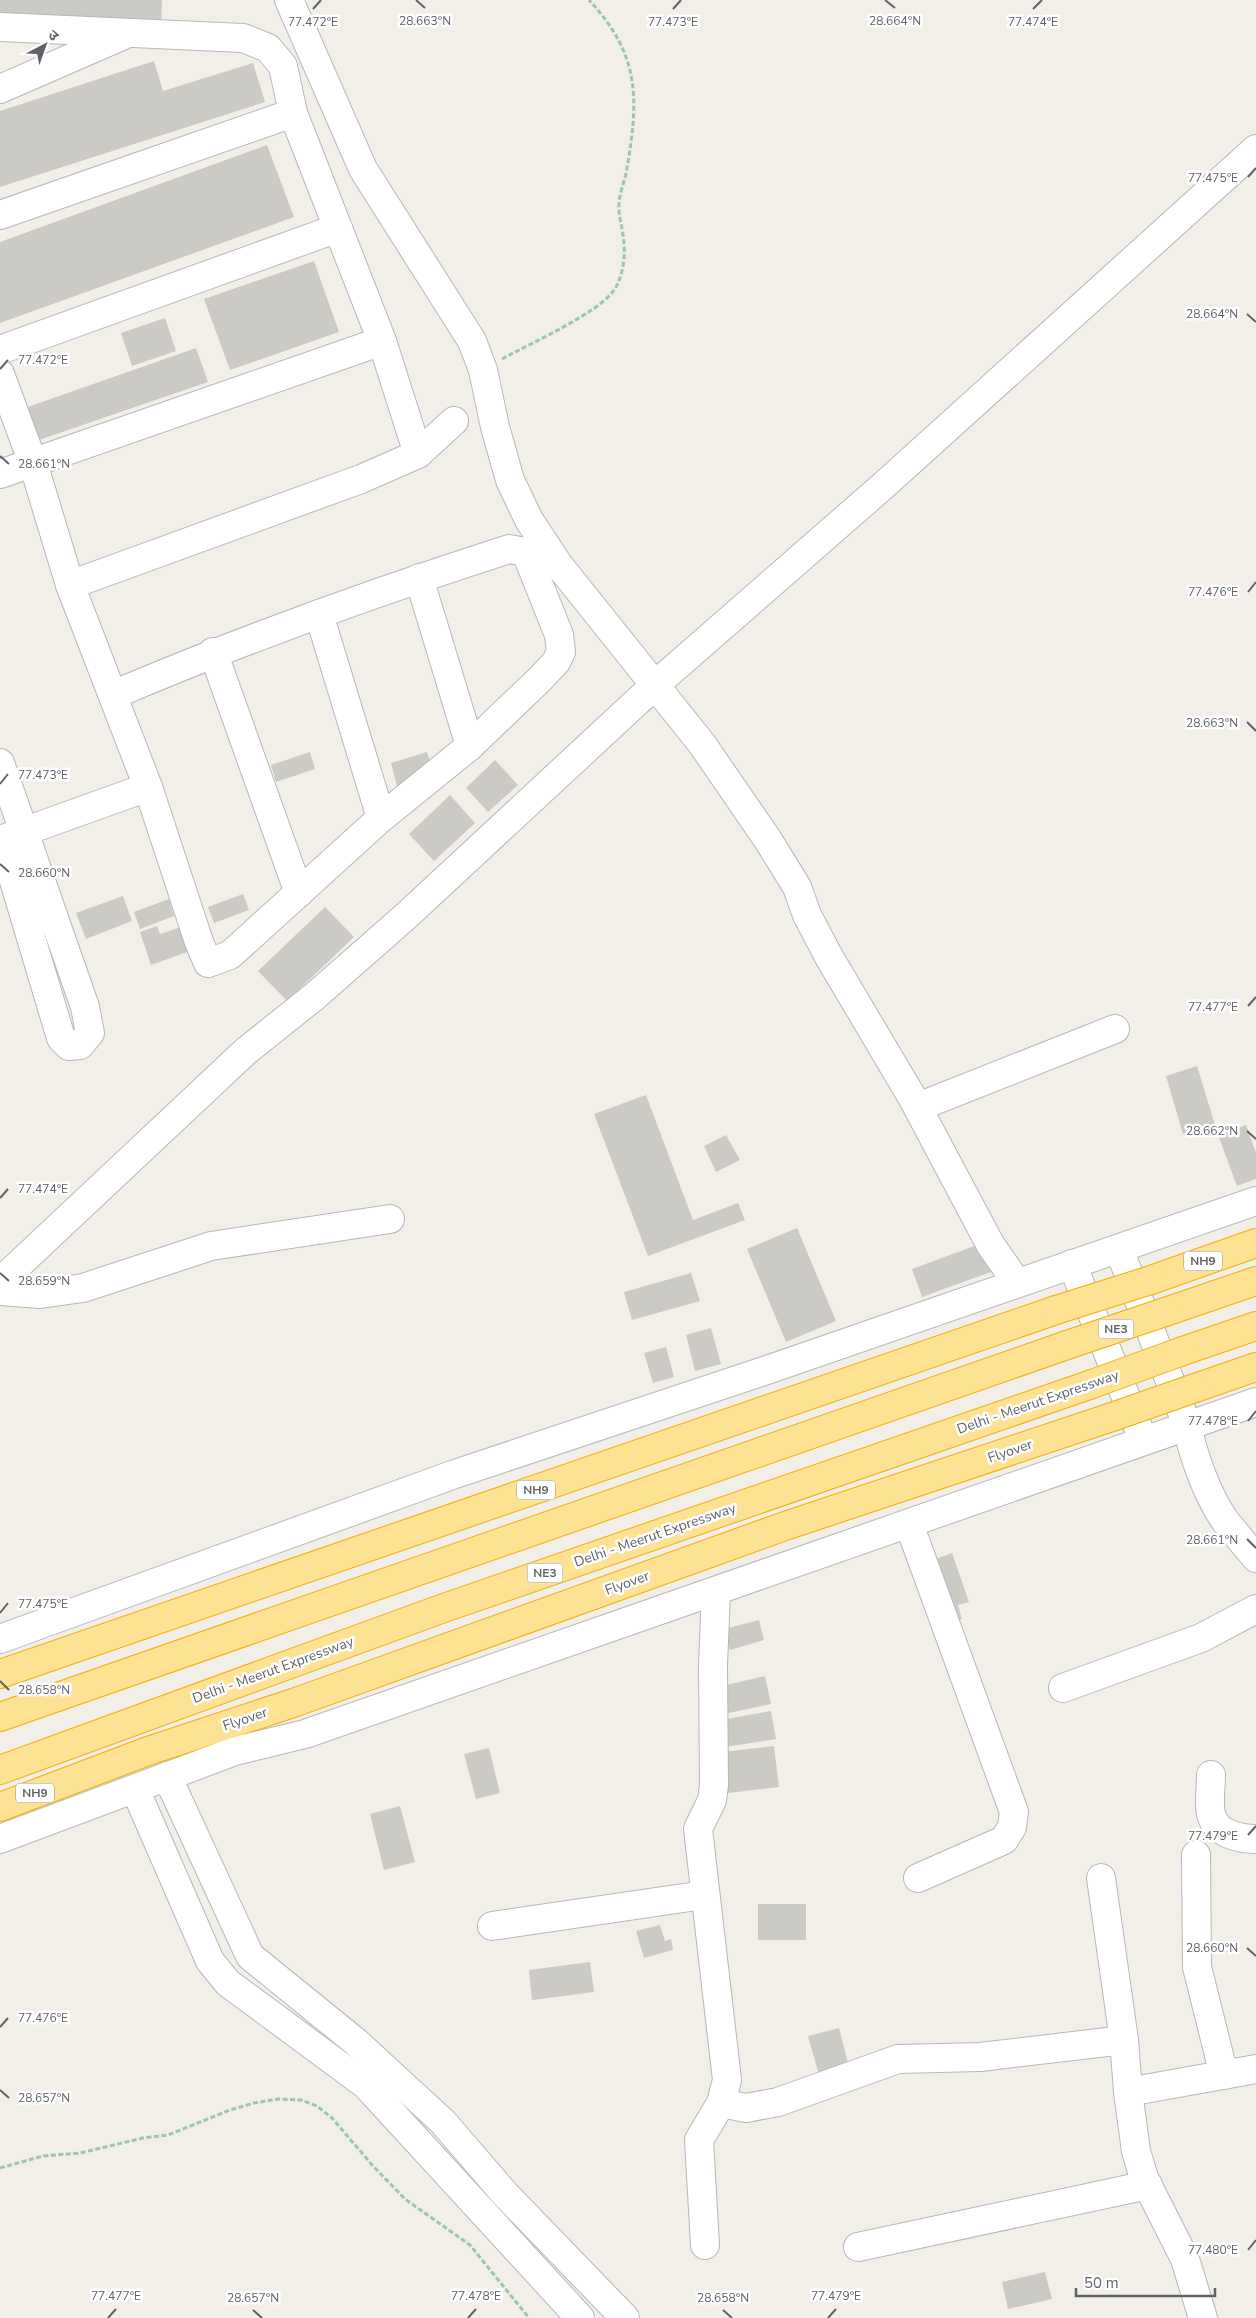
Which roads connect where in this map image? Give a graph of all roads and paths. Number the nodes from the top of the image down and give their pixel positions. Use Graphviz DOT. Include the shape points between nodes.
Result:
graph roads {
  1 [pos="289,0"];
  2 [pos="589,0"];
  3 [pos="0,27"];
  4 [pos="130,33"];
  5 [pos="0,89"];
  6 [pos="293,113"];
  7 [pos="1256,149"];
  8 [pos="0,215"];
  9 [pos="338,228"];
  10 [pos="382,341"];
  11 [pos="0,350"];
  12 [pos="483,370"];
  13 [pos="0,374"];
  14 [pos="454,421"];
  15 [pos="418,454"];
  16 [pos="33,463"];
  17 [pos="0,474"];
  18 [pos="419,578"];
  19 [pos="70,585"];
  20 [pos="318,614"];
  21 [pos="213,652"];
  22 [pos="655,686"];
  23 [pos="112,695"];
  24 [pos="470,746"];
  25 [pos="0,762"];
  26 [pos="148,787"];
  27 [pos="381,818"];
  28 [pos="8,838"];
  29 [pos="6,873"];
  30 [pos="299,892"];
  31 [pos="1115,1029"];
  32 [pos="918,1107"];
  33 [pos="1256,1201"];
  34 [pos="390,1219"];
  35 [pos="1256,1243"];
  36 [pos="1119,1249"];
  37 [pos="1072,1264"];
  38 [pos="1256,1281"];
  39 [pos="0,1282"];
  40 [pos="1016,1283"];
  41 [pos="0,1292"];
  42 [pos="1256,1326"];
  43 [pos="1256,1367"];
  44 [pos="1256,1402"];
  45 [pos="1187,1425"];
  46 [pos="1143,1441"];
  47 [pos="909,1524"];
  48 [pos="1256,1558"];
  49 [pos="716,1591"];
  50 [pos="1256,1609"];
  51 [pos="0,1639"];
  52 [pos="8,1672"];
  53 [pos="1063,1688"];
  54 [pos="0,1717"];
  55 [pos="0,1770"];
  56 [pos="1211,1775"];
  57 [pos="167,1776"];
  58 [pos="136,1789"];
  59 [pos="0,1807"];
  60 [pos="0,1839"];
  61 [pos="1256,1839"];
  62 [pos="1196,1854"];
  63 [pos="918,1878"];
  64 [pos="1101,1878"];
  65 [pos="704,1895"];
  66 [pos="492,1926"];
  67 [pos="1124,2040"];
  68 [pos="1256,2069"];
  69 [pos="1224,2075"];
  70 [pos="1128,2092"];
  71 [pos="721,2103"];
  72 [pos="0,2168"];
  73 [pos="1148,2185"];
  74 [pos="705,2245"];
  75 [pos="858,2247"];
  76 [pos="529,2318"];
  77 [pos="580,2318"];
  78 [pos="625,2318"];
  79 [pos="1203,2318"];
  1 -- 12 [label="street" via="363,169 472,341"];
  2 -- 12 [label="path" via="608,20 623,46 635,96 635,117 618,210 624,236 624,262 620,277 602,304"];
  3 -- 4 [label="street"];
  4 -- 5 [label="street"];
  4 -- 6 [label="street" via="243,38 268,48 283,66"];
  6 -- 8 [label="street"];
  6 -- 9 [label="street"];
  7 -- 22 [label="street" via="884,485"];
  9 -- 10 [label="street"];
  9 -- 11 [label="street"];
  10 -- 15 [label="street"];
  10 -- 16 [label="street"];
  12 -- 22 [label="street" via="510,480 529,520 558,564"];
  13 -- 16 [label="street"];
  14 -- 15 [label="street"];
  15 -- 19 [label="street" via="361,479"];
  16 -- 17 [label="street"];
  16 -- 19 [label="street"];
  18 -- 20 [label="street"];
  18 -- 24 [label="street"];
  18 -- 24 [label="street" via="509,549 520,551 531,565 559,635 562,652 556,662"];
  19 -- 23 [label="street"];
  20 -- 21 [label="street"];
  20 -- 27 [label="street"];
  21 -- 23 [label="street"];
  21 -- 30 [label="street"];
  22 -- 32 [label="street" via="702,744 768,840 797,887 807,915 829,957"];
  22 -- 39 [label="street" via="406,916 246,1051"];
  23 -- 26 [label="street"];
  24 -- 27 [label="street"];
  25 -- 28 [label="street"];
  26 -- 28 [label="street"];
  26 -- 30 [label="street" via="198,942 208,963 230,955"];
  27 -- 30 [label="street"];
  28 -- 29 [label="street"];
  28 -- 29 [label="street" via="85,1007 90,1033 80,1045 69,1046 61,1038"];
  31 -- 32 [label="street"];
  32 -- 40 [label="street" via="990,1244"];
  33 -- 36 [label="street"];
  34 -- 41 [label="street" via="211,1246 83,1288 40,1294"];
  35 -- 52 [label="highway, NH9, bridge"];
  36 -- 37 [label="street"];
  36 -- 45 [label="street"];
  37 -- 40 [label="street"];
  37 -- 46 [label="street"];
  38 -- 54 [label="highway, NE3, bridge" via="782,1442"];
  40 -- 51 [label="street" via="455,1474"];
  42 -- 55 [label="highway, Delhi - Meerut Expressway / NE3, bridge" via="441,1609"];
  43 -- 59 [label="highway, Flyover / NH9, bridge" via="785,1526 296,1702 148,1751"];
  44 -- 45 [label="street"];
  45 -- 46 [label="street"];
  45 -- 48 [label="street" via="1192,1452 1225,1520"];
  46 -- 47 [label="street"];
  47 -- 49 [label="street"];
  47 -- 63 [label="street" via="1014,1812 1012,1827 1004,1840"];
  49 -- 57 [label="street" via="305,1734 234,1751"];
  49 -- 65 [label="street" via="714,1785 712,1800 698,1829"];
  50 -- 53 [label="street" via="1201,1638"];
  56 -- 61 [label="street" via="1213,1824 1243,1840"];
  57 -- 58 [label="street"];
  57 -- 78 [label="street" via="250,1956 356,2042 443,2122 505,2194"];
  58 -- 60 [label="street"];
  58 -- 77 [label="street" via="218,1973 366,2085"];
  62 -- 69 [label="street" via="1197,1967"];
  64 -- 67 [label="street"];
  65 -- 66 [label="street"];
  65 -- 71 [label="street" via="727,2080"];
  67 -- 70 [label="street"];
  67 -- 71 [label="street" via="980,2057 898,2059 778,2102 746,2108"];
  68 -- 69 [label="street"];
  69 -- 70 [label="street"];
  70 -- 73 [label="street" via="1136,2151"];
  71 -- 74 [label="street" via="699,2140"];
  72 -- 76 [label="path" via="43,2156 80,2153 168,2134 254,2103 301,2100 317,2106 332,2118 405,2199 470,2245"];
  73 -- 75 [label="street"];
  73 -- 79 [label="street" via="1185,2259"];
}
